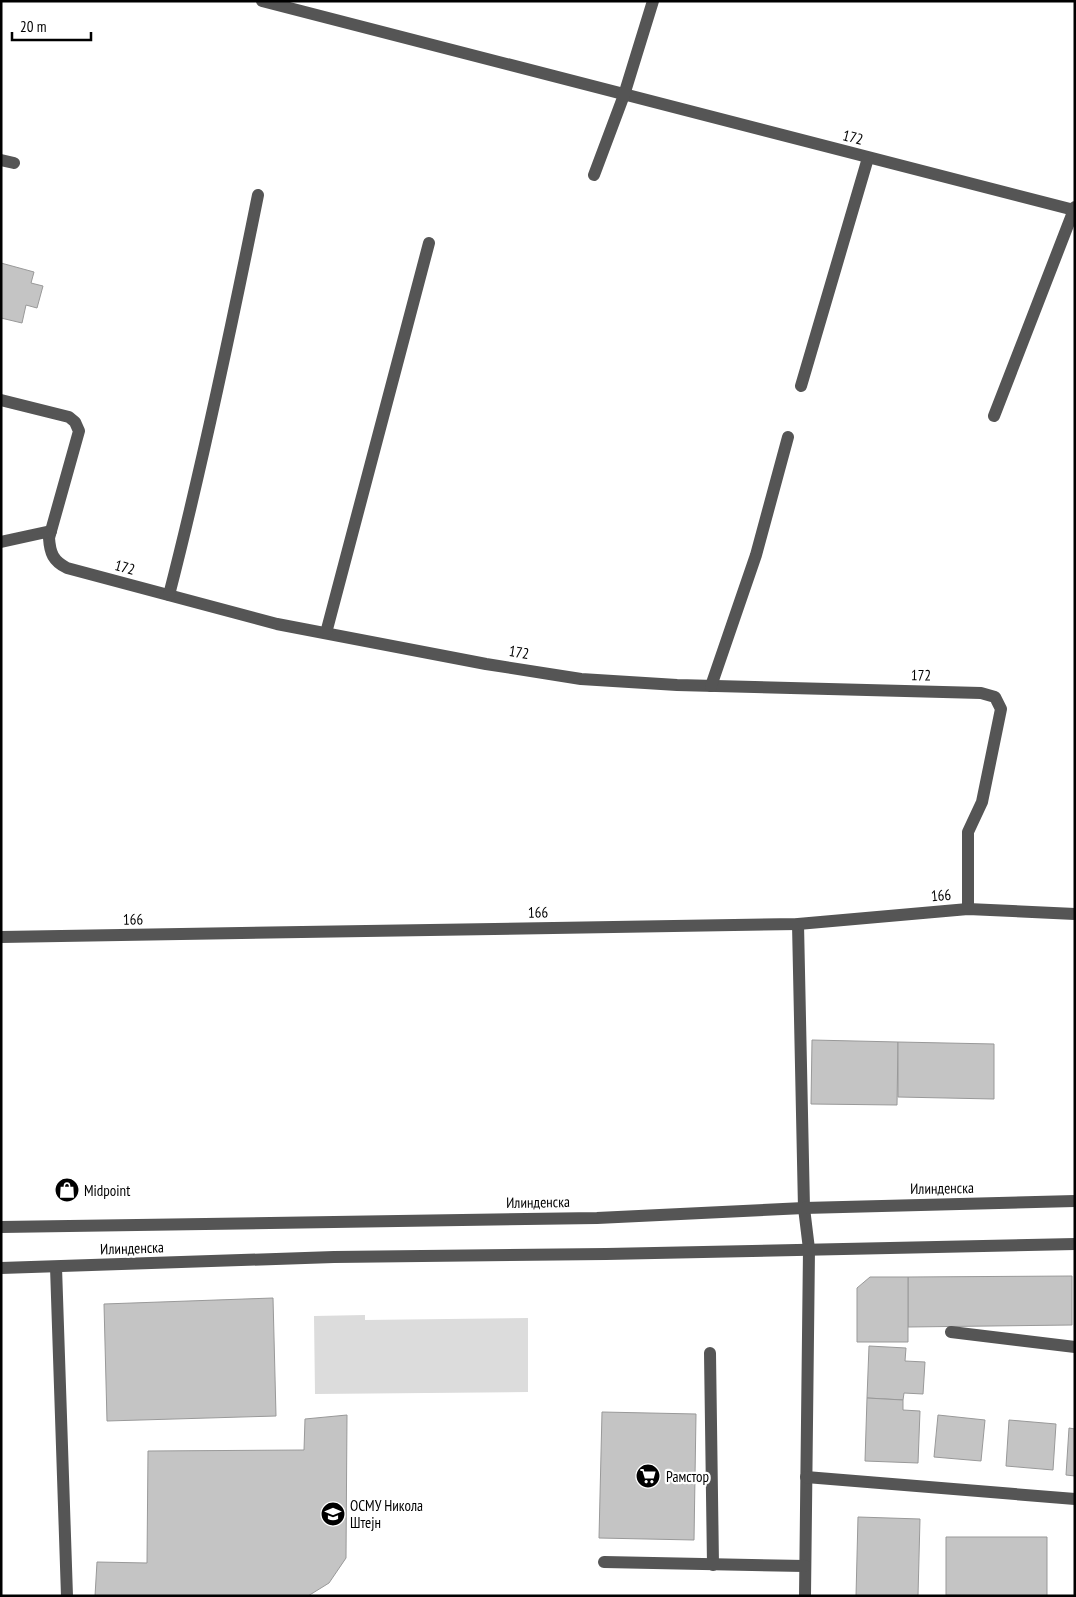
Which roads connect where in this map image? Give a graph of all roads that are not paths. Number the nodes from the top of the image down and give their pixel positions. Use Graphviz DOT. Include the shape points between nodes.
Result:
graph roads {
  1 [pos="262,1"];
  2 [pos="653,1"];
  3 [pos="624,95"];
  4 [pos="868,158"];
  5 [pos="594,175"];
  6 [pos="258,195"];
  7 [pos="1074,208"];
  8 [pos="429,243"];
  9 [pos="801,386"];
  10 [pos="1,400"];
  11 [pos="994,416"];
  12 [pos="788,437"];
  13 [pos="51,531"];
  14 [pos="1,542"];
  15 [pos="169,595"];
  16 [pos="326,633"];
  17 [pos="711,686"];
  18 [pos="968,909"];
  19 [pos="1075,914"];
  20 [pos="798,924"];
  21 [pos="1,937"];
  22 [pos="1075,1201"];
  23 [pos="804,1208"];
  24 [pos="1,1227"];
  25 [pos="1075,1244"];
  26 [pos="809,1249"];
  27 [pos="56,1267"];
  28 [pos="1,1268"];
  29 [pos="951,1332"];
  30 [pos="1075,1347"];
  31 [pos="710,1353"];
  32 [pos="806,1477"];
  33 [pos="1075,1499"];
  34 [pos="604,1562"];
  35 [pos="713,1565"];
  36 [pos="805,1566"];
  37 [pos="67,1596"];
  38 [pos="805,1596"];
  1 -- 3 [label="street, 172"];
  2 -- 3 [label="street"];
  3 -- 4 [label="street, 172"];
  3 -- 5 [label="street"];
  4 -- 7 [label="street, 172"];
  4 -- 9 [label="street"];
  6 -- 15 [label="street" via="221,376"];
  7 -- 11 [label="street"];
  8 -- 16 [label="street"];
  10 -- 13 [label="street, 172" via="69,417 77,425 79,431"];
  12 -- 17 [label="street" via="756,556"];
  13 -- 14 [label="street"];
  13 -- 15 [label="street, 172" via="49,546 57,563"];
  15 -- 16 [label="street, 172" via="277,624"];
  16 -- 17 [label="street, 172" via="581,679"];
  17 -- 18 [label="street, 172" via="980,693 995,697 1001,709 996,737 982,802 968,832"];
  18 -- 19 [label="street, 166"];
  18 -- 20 [label="street, 166"];
  20 -- 21 [label="street, 166"];
  20 -- 23 [label="street"];
  22 -- 23 [label="street, Илинденска"];
  23 -- 24 [label="street, Илинденска" via="596,1218"];
  23 -- 26 [label="street"];
  25 -- 26 [label="street, Илинденска"];
  26 -- 27 [label="street, Илинденска" via="334,1256"];
  26 -- 32 [label="street"];
  27 -- 28 [label="street, Илинденска"];
  27 -- 37 [label="street"];
  29 -- 30 [label="street"];
  31 -- 35 [label="street"];
  32 -- 33 [label="street"];
  32 -- 36 [label="street"];
  34 -- 35 [label="street"];
  35 -- 36 [label="street"];
  36 -- 38 [label="street"];
}
